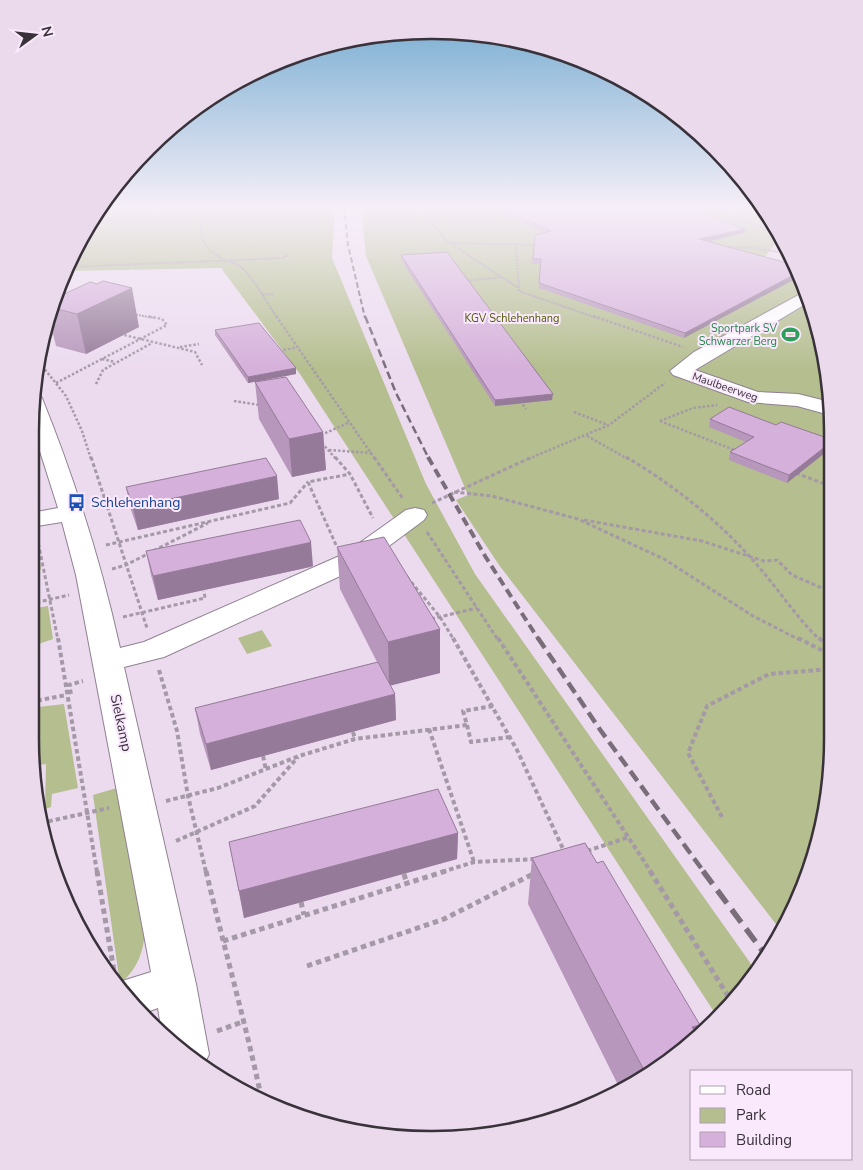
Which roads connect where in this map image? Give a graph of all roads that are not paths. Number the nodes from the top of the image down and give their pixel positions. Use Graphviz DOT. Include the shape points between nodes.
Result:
graph roads {
  1 [pos="801,299"];
  2 [pos="823,407"];
  3 [pos="40,418"];
  4 [pos="72,512"];
  5 [pos="415,515"];
  6 [pos="39,524"];
  7 [pos="98,671"];
  8 [pos="175,984"];
  9 [pos="135,996"];
  10 [pos="197,1044"];
  1 -- 2 [label="street, Maulbeerweg" via="680,371 755,398 798,400"];
  3 -- 4 [label="street, Sielkamp"];
  4 -- 6 [label="street"];
  4 -- 7 [label="street, Sielkamp" via="90,575"];
  5 -- 7 [label="street" via="353,560 224,620"];
  7 -- 8 [label="street, Sielkamp" via="138,802"];
  8 -- 9 [label="street"];
  8 -- 10 [label="street, Sielkamp"];
}
